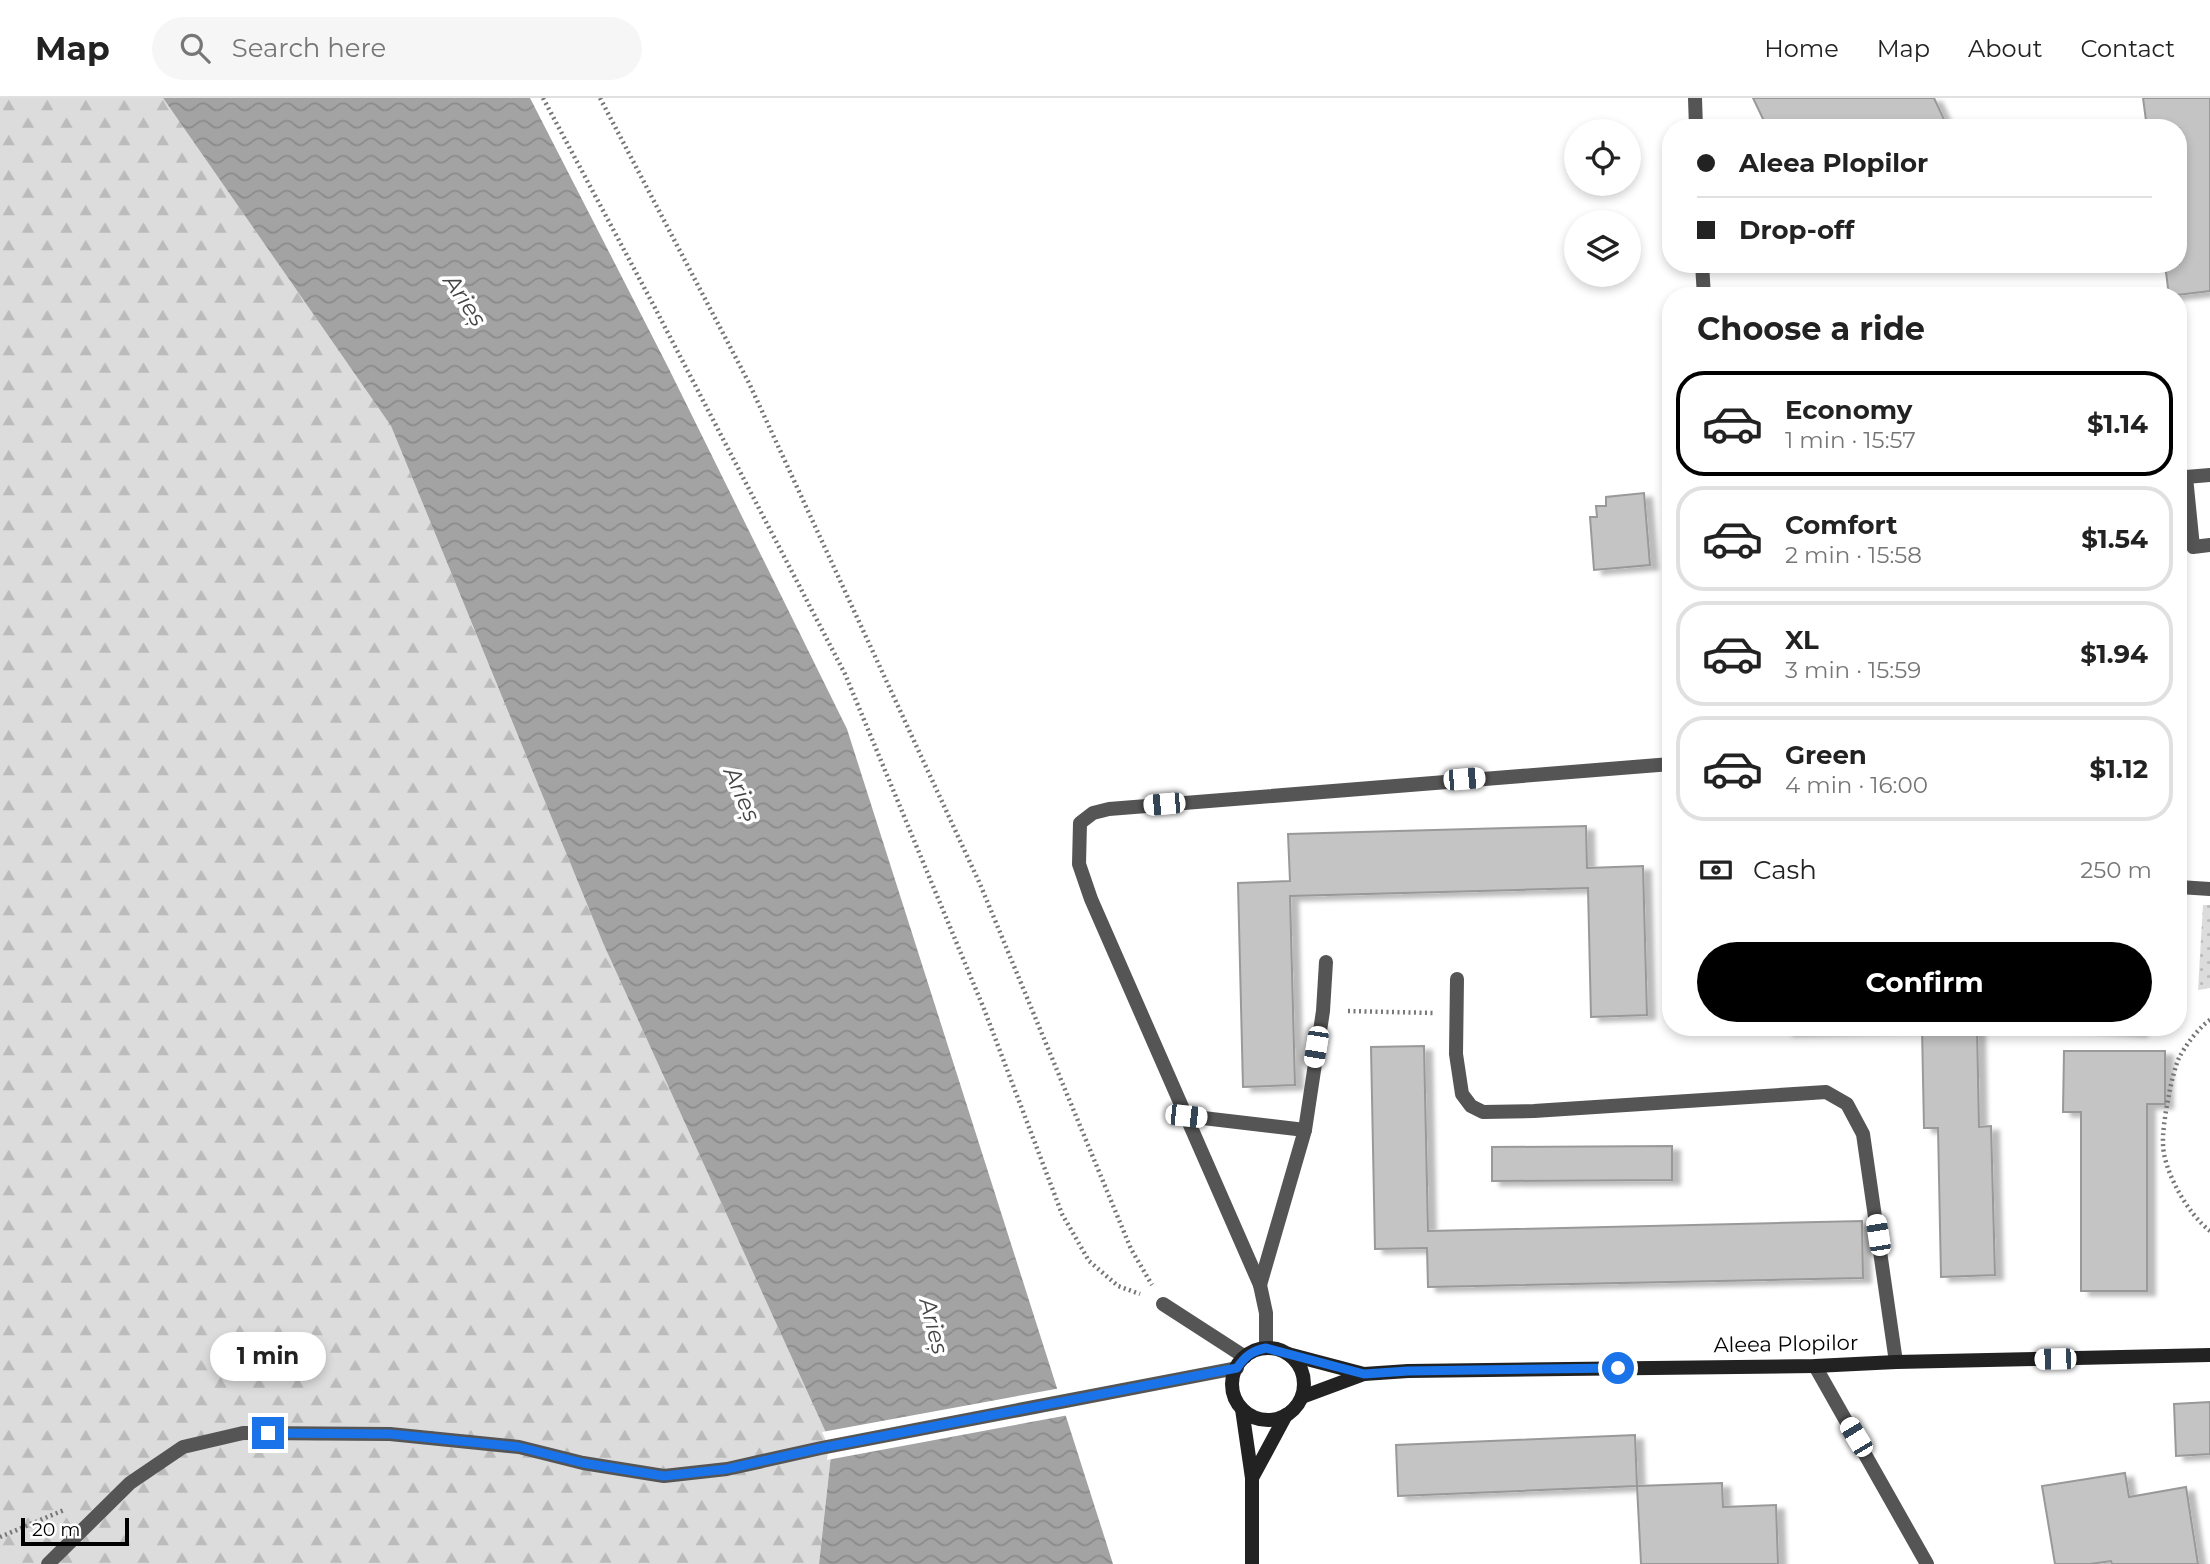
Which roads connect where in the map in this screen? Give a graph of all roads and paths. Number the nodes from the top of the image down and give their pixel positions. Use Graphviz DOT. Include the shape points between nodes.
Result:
graph roads {
  1 [pos="543,98"];
  2 [pos="600,98"];
  3 [pos="1695,98"];
  4 [pos="1696,119"];
  5 [pos="2210,475"];
  6 [pos="2187,477"];
  7 [pos="2187,487"];
  8 [pos="2210,545"];
  9 [pos="1662,765"];
  10 [pos="2187,887"];
  11 [pos="2210,888"];
  12 [pos="1326,962"];
  13 [pos="1457,979"];
  14 [pos="1323,1010"];
  15 [pos="1455,1013"];
  16 [pos="2210,1020"];
  17 [pos="1186,1116"];
  18 [pos="1305,1130"];
  19 [pos="2210,1231"];
  20 [pos="1260,1285"];
  21 [pos="1163,1304"];
  22 [pos="1266,1348"];
  23 [pos="1288,1354"];
  24 [pos="2210,1355"];
  25 [pos="1241,1362"];
  26 [pos="1896,1362"];
  27 [pos="1815,1366"];
  28 [pos="1364,1374"];
  29 [pos="1302,1397"];
  30 [pos="1242,1409"];
  31 [pos="1286,1415"];
  32 [pos="1252,1478"];
  33 [pos="48,1564"];
  34 [pos="1252,1564"];
  35 [pos="1927,1564"];
  1 -- 21 [label="path" via="845,674 984,1009 1062,1214 1088,1261 1118,1286"];
  2 -- 21 [label="path" via="749,383 980,884 1131,1249"];
  3 -- 4 [label="street"];
  5 -- 6 [label="street"];
  7 -- 8 [label="street" via="2193,547"];
  9 -- 17 [label="street" via="1093,813 1080,823 1079,863"];
  10 -- 11 [label="street"];
  12 -- 14 [label="street"];
  13 -- 15 [label="street"];
  14 -- 15 [label="path"];
  14 -- 18 [label="street"];
  15 -- 26 [label="street" via="1462,1094 1471,1107 1483,1112 1826,1092 1847,1104 1863,1134"];
  16 -- 19 [label="path" via="2179,1058 2162,1144 2174,1186 2199,1223"];
  17 -- 18 [label="street"];
  17 -- 20 [label="street"];
  18 -- 20 [label="street"];
  20 -- 22 [label="street"];
  21 -- 25 [label="street"];
  22 -- 23 [label="street"];
  22 -- 25 [label="street" via="1255,1350"];
  23 -- 28 [label="street, Aleea Plopilor"];
  23 -- 29 [label="street" via="1303,1373"];
  24 -- 26 [label="street, Aleea Plopilor"];
  25 -- 30 [label="street" via="1232,1388"];
  25 -- 33 [label="street" via="727,1469 664,1476 519,1447 390,1434 243,1433 183,1447 130,1483"];
  26 -- 27 [label="street, Aleea Plopilor"];
  27 -- 28 [label="street, Aleea Plopilor"];
  27 -- 35 [label="street"];
  28 -- 29 [label="street, Aleea Plopilor"];
  29 -- 31 [label="street"];
  30 -- 31 [label="street" via="1262,1420"];
  30 -- 32 [label="street"];
  31 -- 32 [label="street"];
  32 -- 34 [label="street"];
}
